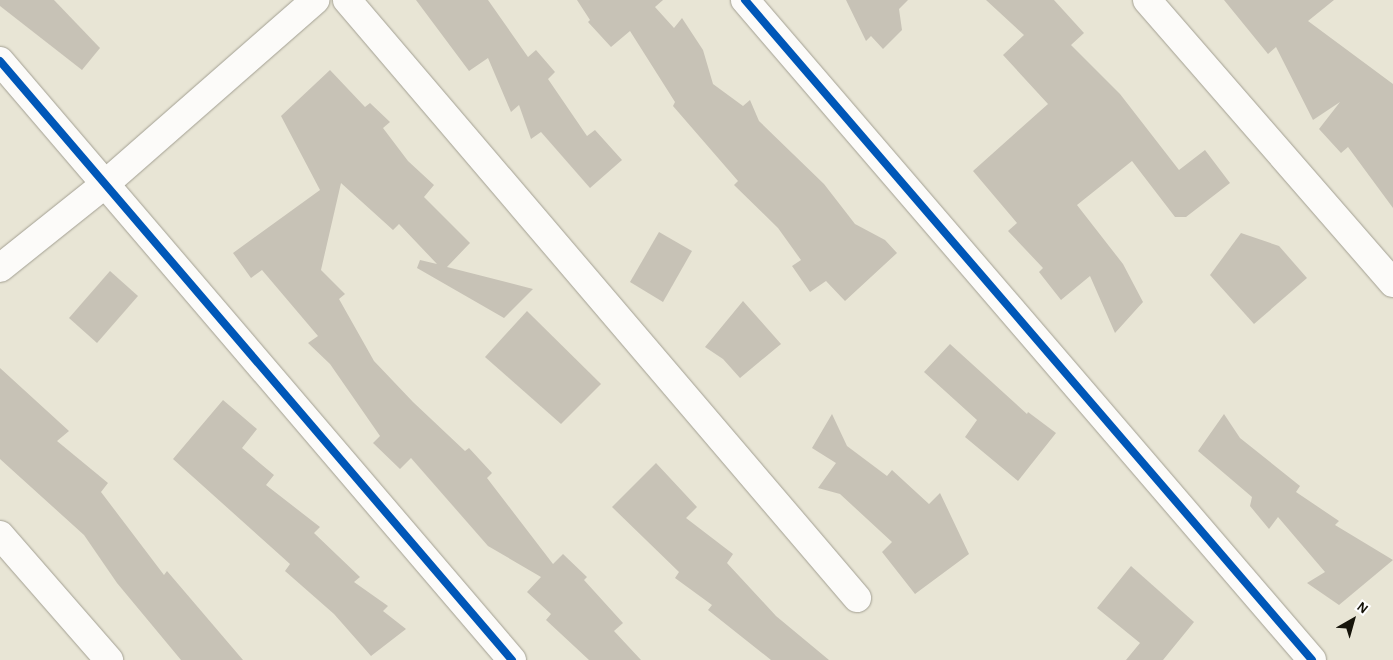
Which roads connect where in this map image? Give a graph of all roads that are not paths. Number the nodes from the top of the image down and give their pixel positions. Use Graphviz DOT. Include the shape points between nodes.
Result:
graph roads {
  1 [pos="314,0"];
  2 [pos="347,0"];
  3 [pos="745,0"];
  4 [pos="1147,0"];
  5 [pos="0,61"];
  6 [pos="104,185"];
  7 [pos="0,268"];
  8 [pos="1393,283"];
  9 [pos="0,535"];
  10 [pos="857,598"];
  11 [pos="109,660"];
  12 [pos="512,660"];
  13 [pos="1312,660"];
  1 -- 6 [label="street"];
  2 -- 10 [label="street"];
  3 -- 13 [label="street"];
  4 -- 8 [label="street"];
  5 -- 6 [label="street"];
  6 -- 7 [label="street"];
  6 -- 12 [label="street"];
  9 -- 11 [label="street"];
}
